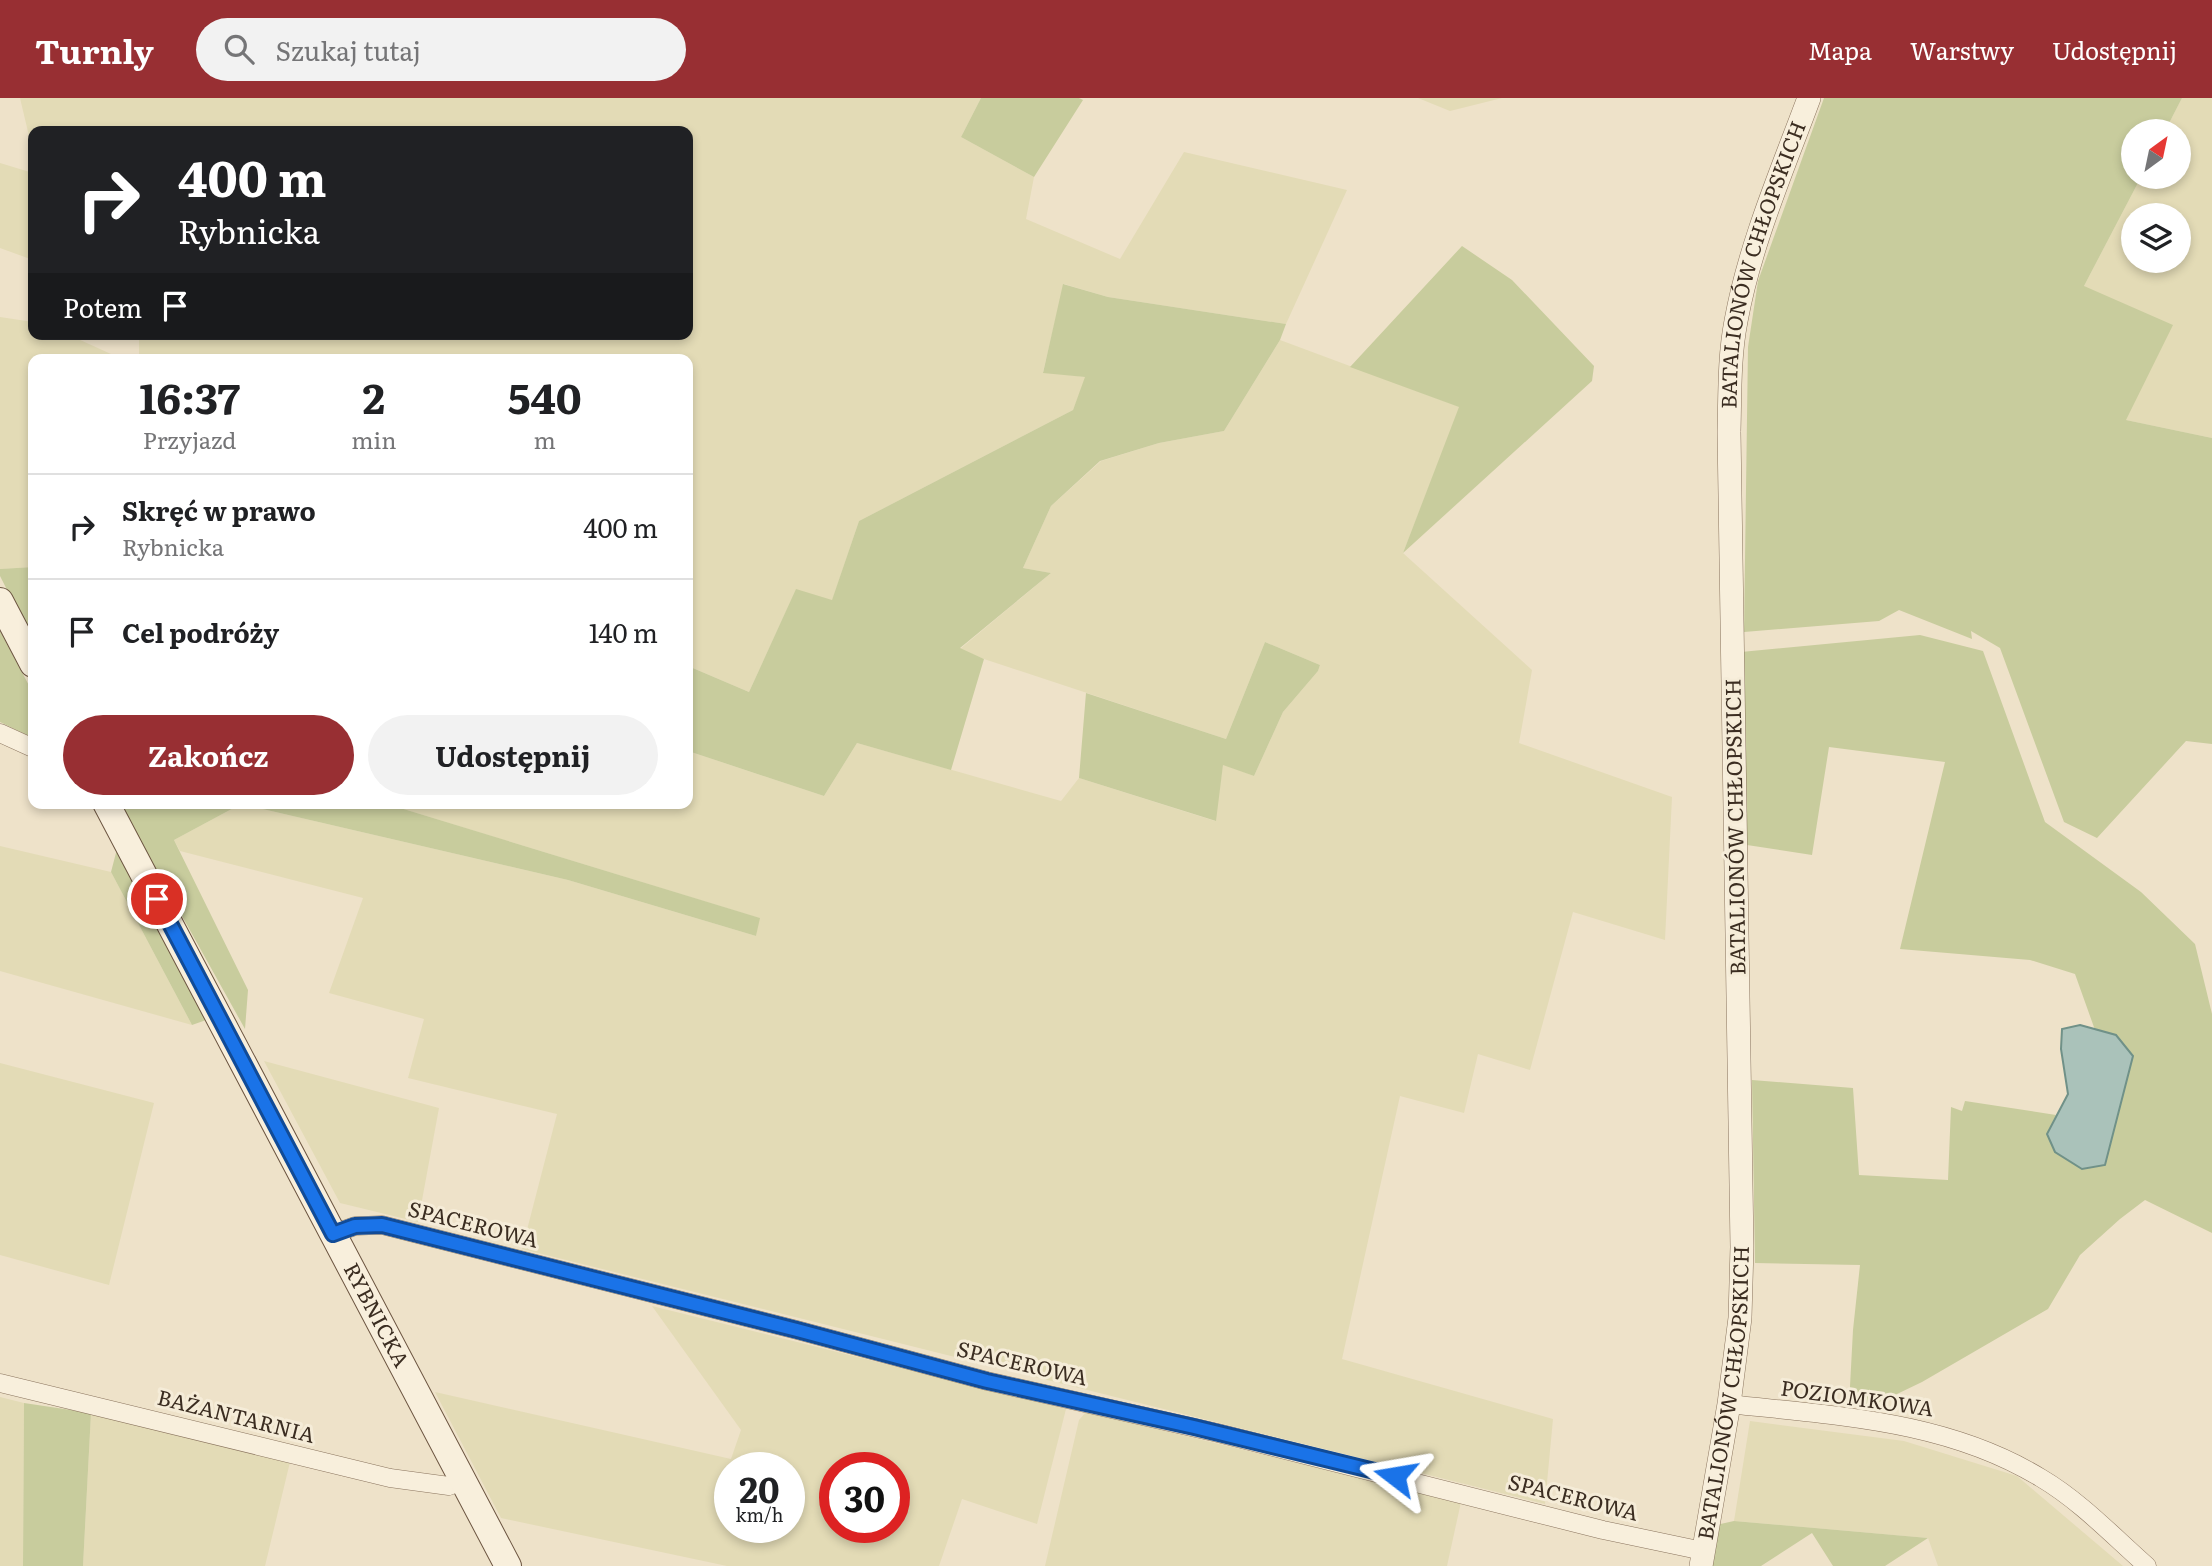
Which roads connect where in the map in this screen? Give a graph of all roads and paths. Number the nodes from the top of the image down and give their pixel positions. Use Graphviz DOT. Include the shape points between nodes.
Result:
graph roads {
  1 [pos="1809,98"];
  2 [pos="0,601"];
  3 [pos="28,654"];
  4 [pos="0,733"];
  5 [pos="28,746"];
  6 [pos="109,809"];
  7 [pos="333,1234"];
  8 [pos="0,1383"];
  9 [pos="1729,1404"];
  10 [pos="462,1481"];
  11 [pos="1702,1559"];
  12 [pos="508,1566"];
  13 [pos="2147,1566"];
  1 -- 9 [label="street, BATALIONÓW CHŁOPSKICH" via="1761,230 1736,319 1731,356 1743,1185 1740,1318"];
  2 -- 3 [label="main road"];
  4 -- 5 [label="street"];
  6 -- 7 [label="main road, RYBNICKA"];
  7 -- 10 [label="main road, RYBNICKA"];
  7 -- 11 [label="street, SPACEROWA" via="355,1226 382,1225 987,1381 1243,1439 1603,1530"];
  8 -- 10 [label="street, BAŻANTARNIA" via="390,1478 449,1486"];
  9 -- 11 [label="street, BATALIONÓW CHŁOPSKICH"];
  9 -- 13 [label="street, POZIOMKOWA" via="1894,1424 1966,1441 2043,1479"];
  10 -- 12 [label="main road, RYBNICKA"];
}
